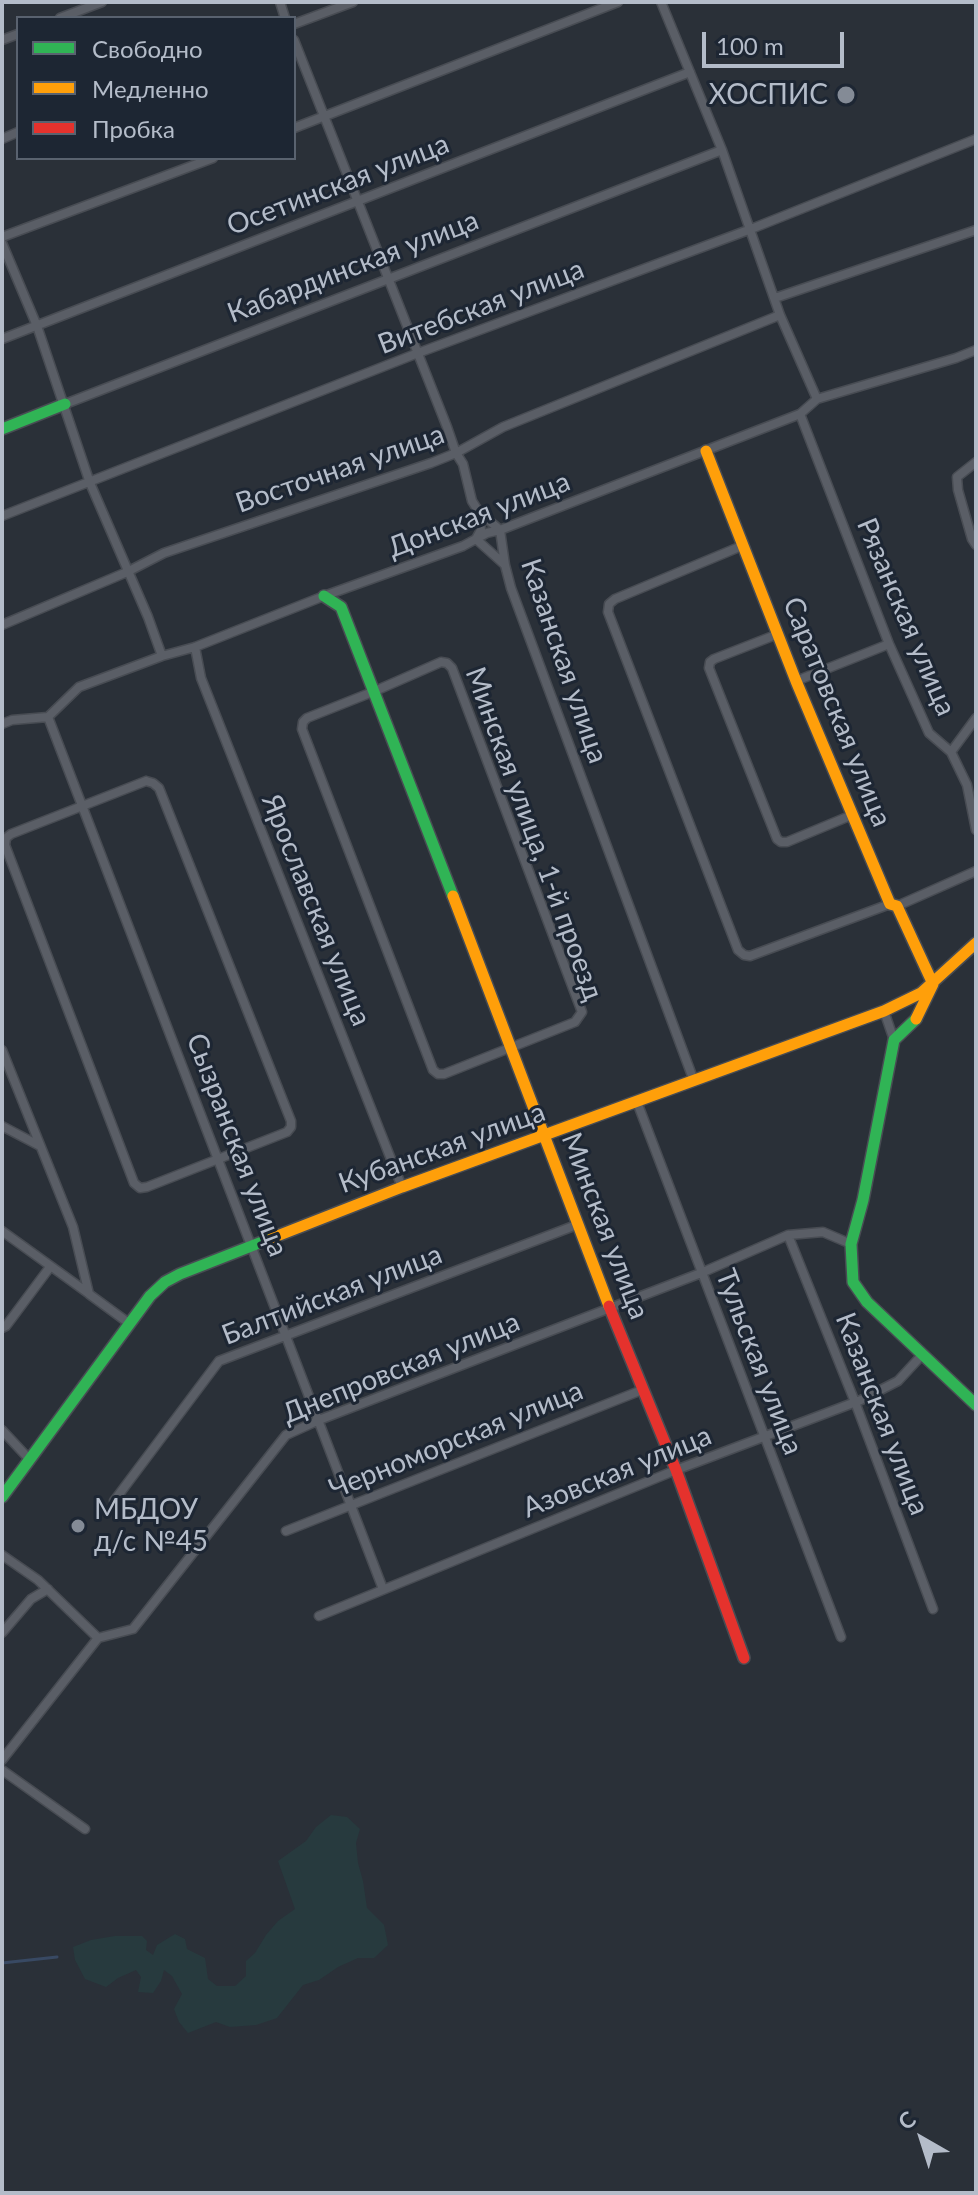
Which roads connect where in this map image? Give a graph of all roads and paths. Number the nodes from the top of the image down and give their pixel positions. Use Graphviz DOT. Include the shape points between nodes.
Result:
graph roads {
  1 [pos="102,2"];
  2 [pos="353,2"];
  3 [pos="618,2"];
  4 [pos="661,2"];
  5 [pos="65,16"];
  6 [pos="296,23"];
  7 [pos="296,45"];
  8 [pos="690,72"];
  9 [pos="325,116"];
  10 [pos="296,127"];
  11 [pos="976,139"];
  12 [pos="722,150"];
  13 [pos="208,160"];
  14 [pos="358,200"];
  15 [pos="751,229"];
  16 [pos="976,230"];
  17 [pos="2,237"];
  18 [pos="2,243"];
  19 [pos="388,280"];
  20 [pos="775,298"];
  21 [pos="780,315"];
  22 [pos="37,326"];
  23 [pos="2,339"];
  24 [pos="976,350"];
  25 [pos="418,353"];
  26 [pos="817,399"];
  27 [pos="65,404"];
  28 [pos="800,414"];
  29 [pos="2,429"];
  30 [pos="706,451"];
  31 [pos="456,453"];
  32 [pos="976,462"];
  33 [pos="90,483"];
  34 [pos="479,512"];
  35 [pos="2,516"];
  36 [pos="500,530"];
  37 [pos="476,539"];
  38 [pos="744,545"];
  39 [pos="976,545"];
  40 [pos="505,565"];
  41 [pos="127,572"];
  42 [pos="324,596"];
  43 [pos="2,625"];
  44 [pos="778,634"];
  45 [pos="889,644"];
  46 [pos="195,647"];
  47 [pos="162,656"];
  48 [pos="796,681"];
  49 [pos="375,691"];
  50 [pos="48,717"];
  51 [pos="976,718"];
  52 [pos="2,724"];
  53 [pos="951,752"];
  54 [pos="976,778"];
  55 [pos="967,785"];
  56 [pos="82,805"];
  57 [pos="852,815"];
  58 [pos="976,830"];
  59 [pos="976,871"];
  60 [pos="894,905"];
  61 [pos="976,943"];
  62 [pos="933,984"];
  63 [pos="884,1011"];
  64 [pos="894,1040"];
  65 [pos="512,1048"];
  66 [pos="2,1050"];
  67 [pos="694,1081"];
  68 [pos="637,1102"];
  69 [pos="2,1126"];
  70 [pos="545,1135"];
  71 [pos="41,1147"];
  72 [pos="219,1158"];
  73 [pos="402,1187"];
  74 [pos="579,1224"];
  75 [pos="2,1231"];
  76 [pos="788,1235"];
  77 [pos="851,1244"];
  78 [pos="253,1246"];
  79 [pos="50,1267"];
  80 [pos="701,1273"];
  81 [pos="89,1294"];
  82 [pos="610,1308"];
  83 [pos="130,1324"];
  84 [pos="2,1328"];
  85 [pos="287,1335"];
  86 [pos="922,1355"];
  87 [pos="642,1390"];
  88 [pos="855,1402"];
  89 [pos="976,1405"];
  90 [pos="319,1420"];
  91 [pos="2,1430"];
  92 [pos="764,1437"];
  93 [pos="30,1460"];
  94 [pos="676,1470"];
  95 [pos="2,1497"];
  96 [pos="114,1501"];
  97 [pos="350,1506"];
  98 [pos="286,1531"];
  99 [pos="2,1555"];
  100 [pos="48,1589"];
  101 [pos="383,1589"];
  102 [pos="933,1609"];
  103 [pos="319,1616"];
  104 [pos="2,1633"];
  105 [pos="841,1637"];
  106 [pos="98,1638"];
  107 [pos="744,1658"];
  108 [pos="2,1760"];
  109 [pos="2,1770"];
  110 [pos="85,1829"];
  1 -- 5 [label="street"];
  2 -- 6 [label="street"];
  3 -- 9 [label="street"];
  4 -- 8 [label="street"];
  7 -- 9 [label="street"];
  8 -- 12 [label="street"];
  8 -- 14 [label="street, Осетинская улица"];
  9 -- 10 [label="street"];
  9 -- 14 [label="street"];
  11 -- 15 [label="street, Витебская улица"];
  12 -- 15 [label="street"];
  12 -- 19 [label="street, Кабардинская улица"];
  13 -- 17 [label="street"];
  14 -- 19 [label="street"];
  14 -- 22 [label="street, Осетинская улица"];
  15 -- 20 [label="street"];
  15 -- 25 [label="street, Витебская улица"];
  16 -- 20 [label="street"];
  18 -- 22 [label="street"];
  19 -- 25 [label="street"];
  19 -- 27 [label="street, Кабардинская улица"];
  20 -- 21 [label="street"];
  21 -- 26 [label="street"];
  21 -- 31 [label="street, Восточная улица" via="503,427"];
  22 -- 23 [label="street, Осетинская улица"];
  22 -- 27 [label="street"];
  24 -- 26 [label="street, Донская улица"];
  25 -- 31 [label="street"];
  25 -- 33 [label="street, Витебская улица"];
  26 -- 28 [label="street, Донская улица"];
  27 -- 29 [label="street, Кабардинская улица"];
  27 -- 33 [label="street"];
  28 -- 30 [label="street, Донская улица"];
  28 -- 45 [label="street, Рязанская улица"];
  30 -- 36 [label="street, Донская улица"];
  30 -- 38 [label="street, Саратовская улица"];
  31 -- 34 [label="street"];
  31 -- 41 [label="street, Восточная улица" via="164,553"];
  32 -- 39 [label="street" via="957,477"];
  33 -- 35 [label="street, Витебская улица"];
  33 -- 41 [label="street"];
  34 -- 36 [label="street, Казанская улица"];
  34 -- 37 [label="street"];
  36 -- 37 [label="street, Донская улица"];
  36 -- 40 [label="street, Казанская улица"];
  37 -- 40 [label="street"];
  37 -- 42 [label="street, Донская улица"];
  38 -- 44 [label="street, Саратовская улица"];
  38 -- 60 [label="street" via="615,599 608,612 738,950 750,956"];
  40 -- 67 [label="street, Казанская улица"];
  41 -- 43 [label="street, Восточная улица"];
  41 -- 47 [label="street"];
  42 -- 46 [label="street, Донская улица"];
  42 -- 49 [label="street, Минская улица" via="341,607"];
  44 -- 48 [label="street, Саратовская улица"];
  44 -- 57 [label="street" via="714,659 709,668 777,839 787,842"];
  45 -- 48 [label="street"];
  45 -- 53 [label="street, Рязанская улица" via="929,733"];
  46 -- 47 [label="street, Донская улица"];
  46 -- 73 [label="street, Ярославская улица" via="201,678"];
  47 -- 50 [label="street, Донская улица" via="79,687"];
  48 -- 57 [label="street, Саратовская улица"];
  49 -- 65 [label="street, Минская улица"];
  49 -- 65 [label="street, Минская улица, 1-й проезд" via="441,662 452,668 582,1012 575,1022"];
  49 -- 65 [label="street, Минская улица, 1-й проезд" via="307,718 302,729 433,1070 444,1074"];
  50 -- 52 [label="street"];
  50 -- 56 [label="street, Сызранская улица"];
  51 -- 53 [label="street"];
  53 -- 55 [label="street, Рязанская улица"];
  54 -- 55 [label="street"];
  55 -- 58 [label="street, Рязанская улица"];
  56 -- 72 [label="street, Сызранская улица"];
  56 -- 72 [label="street" via="146,781 159,788 291,1121 287,1132"];
  56 -- 72 [label="street" via="11,834 5,845 134,1183 147,1187"];
  57 -- 60 [label="street, Саратовская улица"];
  59 -- 60 [label="street"];
  60 -- 62 [label="street, Саратовская улица"];
  61 -- 62 [label="street, Кубанская улица"];
  62 -- 63 [label="street, Кубанская улица"];
  62 -- 64 [label="street" via="918,1017"];
  63 -- 64 [label="street"];
  63 -- 67 [label="street, Кубанская улица"];
  64 -- 77 [label="street"];
  65 -- 70 [label="street, Минская улица"];
  66 -- 71 [label="street"];
  67 -- 68 [label="street, Кубанская улица"];
  68 -- 70 [label="street, Кубанская улица"];
  68 -- 80 [label="street, Тульская улица"];
  69 -- 71 [label="street"];
  70 -- 73 [label="street, Кубанская улица"];
  70 -- 74 [label="street, Минская улица"];
  71 -- 81 [label="street" via="73,1227"];
  72 -- 78 [label="street, Сызранская улица"];
  73 -- 78 [label="street, Кубанская улица"];
  74 -- 82 [label="street, Минская улица"];
  74 -- 85 [label="street, Балтийская улица"];
  75 -- 79 [label="street"];
  76 -- 77 [label="street, Днепровская улица" via="823,1232"];
  76 -- 80 [label="street, Днепровская улица"];
  76 -- 88 [label="street, Казанская улица"];
  77 -- 86 [label="street" via="853,1282"];
  78 -- 83 [label="street, Кубанская улица" via="165,1282"];
  78 -- 85 [label="street, Сызранская улица"];
  79 -- 81 [label="street"];
  79 -- 84 [label="street"];
  80 -- 82 [label="street, Днепровская улица"];
  80 -- 92 [label="street, Тульская улица"];
  81 -- 83 [label="street"];
  82 -- 87 [label="street, Минская улица"];
  82 -- 90 [label="street, Днепровская улица"];
  83 -- 93 [label="street, Кубанская улица"];
  85 -- 90 [label="street, Сызранская улица"];
  85 -- 96 [label="street, Балтийская улица" via="219,1361"];
  86 -- 88 [label="street, Азовская улица" via="898,1381"];
  86 -- 89 [label="street"];
  87 -- 94 [label="street, Минская улица"];
  87 -- 97 [label="street, Черноморская улица"];
  88 -- 92 [label="street, Азовская улица"];
  88 -- 102 [label="street, Казанская улица"];
  90 -- 97 [label="street, Сызранская улица"];
  90 -- 106 [label="street, Днепровская улица" via="286,1435 133,1629"];
  91 -- 93 [label="street"];
  92 -- 94 [label="street, Азовская улица"];
  92 -- 105 [label="street, Тульская улица"];
  93 -- 95 [label="street, Кубанская улица"];
  94 -- 101 [label="street, Азовская улица"];
  94 -- 107 [label="street, Минская улица"];
  97 -- 98 [label="street, Черноморская улица"];
  97 -- 101 [label="street, Сызранская улица"];
  99 -- 100 [label="street"];
  100 -- 104 [label="street" via="31,1599"];
  100 -- 106 [label="street"];
  101 -- 103 [label="street, Азовская улица"];
  106 -- 108 [label="street"];
  109 -- 110 [label="street"];
}
